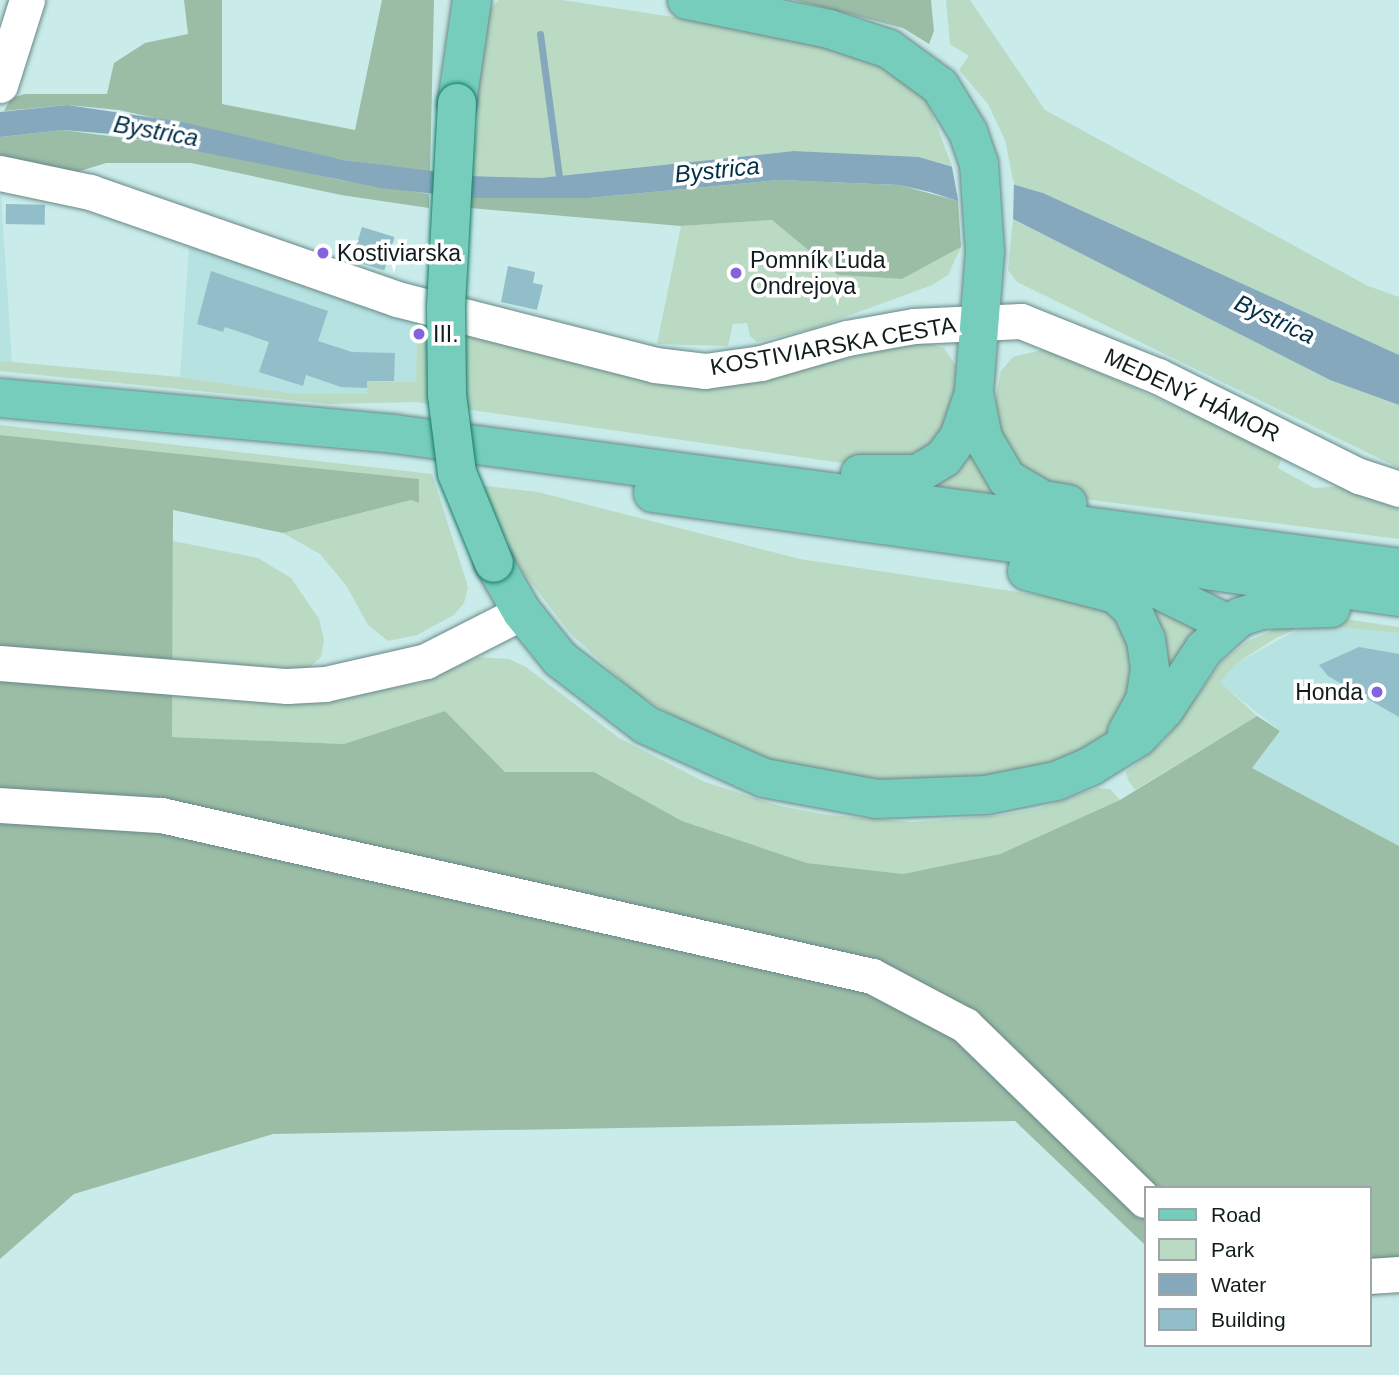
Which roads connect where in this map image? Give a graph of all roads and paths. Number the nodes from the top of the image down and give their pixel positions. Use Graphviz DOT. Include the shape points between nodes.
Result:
graph roads {
  1 [pos="27,0"];
  2 [pos="472,0"];
  3 [pos="687,0"];
  4 [pos="2,77"];
  5 [pos="0,173"];
  6 [pos="980,321"];
  7 [pos="974,393"];
  8 [pos="0,398"];
  9 [pos="216,419"];
  10 [pos="771,483"];
  11 [pos="1399,489"];
  12 [pos="1138,532"];
  13 [pos="913,533"];
  14 [pos="1399,568"];
  15 [pos="1027,571"];
  16 [pos="1399,597"];
  17 [pos="522,612"];
  18 [pos="1399,617"];
  19 [pos="1230,625"];
  20 [pos="0,663"];
  21 [pos="1115,751"];
  22 [pos="0,805"];
  23 [pos="1144,1199"];
  24 [pos="1399,1274"];
  25 [pos="1371,1276"];
  1 -- 4 [label="street"];
  2 -- 17 [label="main road, bridge" via="457,103 446,307 447,395 457,473 494,563"];
  3 -- 6 [label="main road" via="829,29 890,49 923,71 953,102 979,164 985,252"];
  5 -- 6 [label="street, KOSTIVIARSKA CESTA" via="90,192 259,255 397,299 655,365 705,371 761,363 847,338"];
  6 -- 7 [label="main road"];
  6 -- 11 [label="street, MEDENÝ HÁMOR" via="1021,321 1066,336 1359,475"];
  7 -- 10 [label="main road" via="958,437 944,458 917,474 886,477 843,472"];
  7 -- 12 [label="main road" via="983,438 1007,479 1043,500 1089,508"];
  8 -- 9 [label="main road"];
  9 -- 10 [label="main road" via="394,434"];
  9 -- 13 [label="main road" via="419,460"];
  10 -- 12 [label="main road"];
  12 -- 14 [label="main road"];
  13 -- 15 [label="main road" via="968,563"];
  13 -- 16 [label="main road"];
  15 -- 19 [label="main road" via="1086,569 1137,579"];
  15 -- 21 [label="main road" via="1116,594 1132,609 1146,640 1150,669 1145,700"];
  17 -- 20 [label="street" via="426,661 325,684 287,686"];
  17 -- 21 [label="main road" via="560,659 646,725 764,778 815,791 877,799 986,795 1056,781"];
  18 -- 19 [label="main road" via="1306,606 1261,610"];
  19 -- 21 [label="main road" via="1204,649 1164,710 1138,737"];
  22 -- 23 [label="street" via="161,815 872,976 965,1025"];
  24 -- 25 [label="street"];
}
